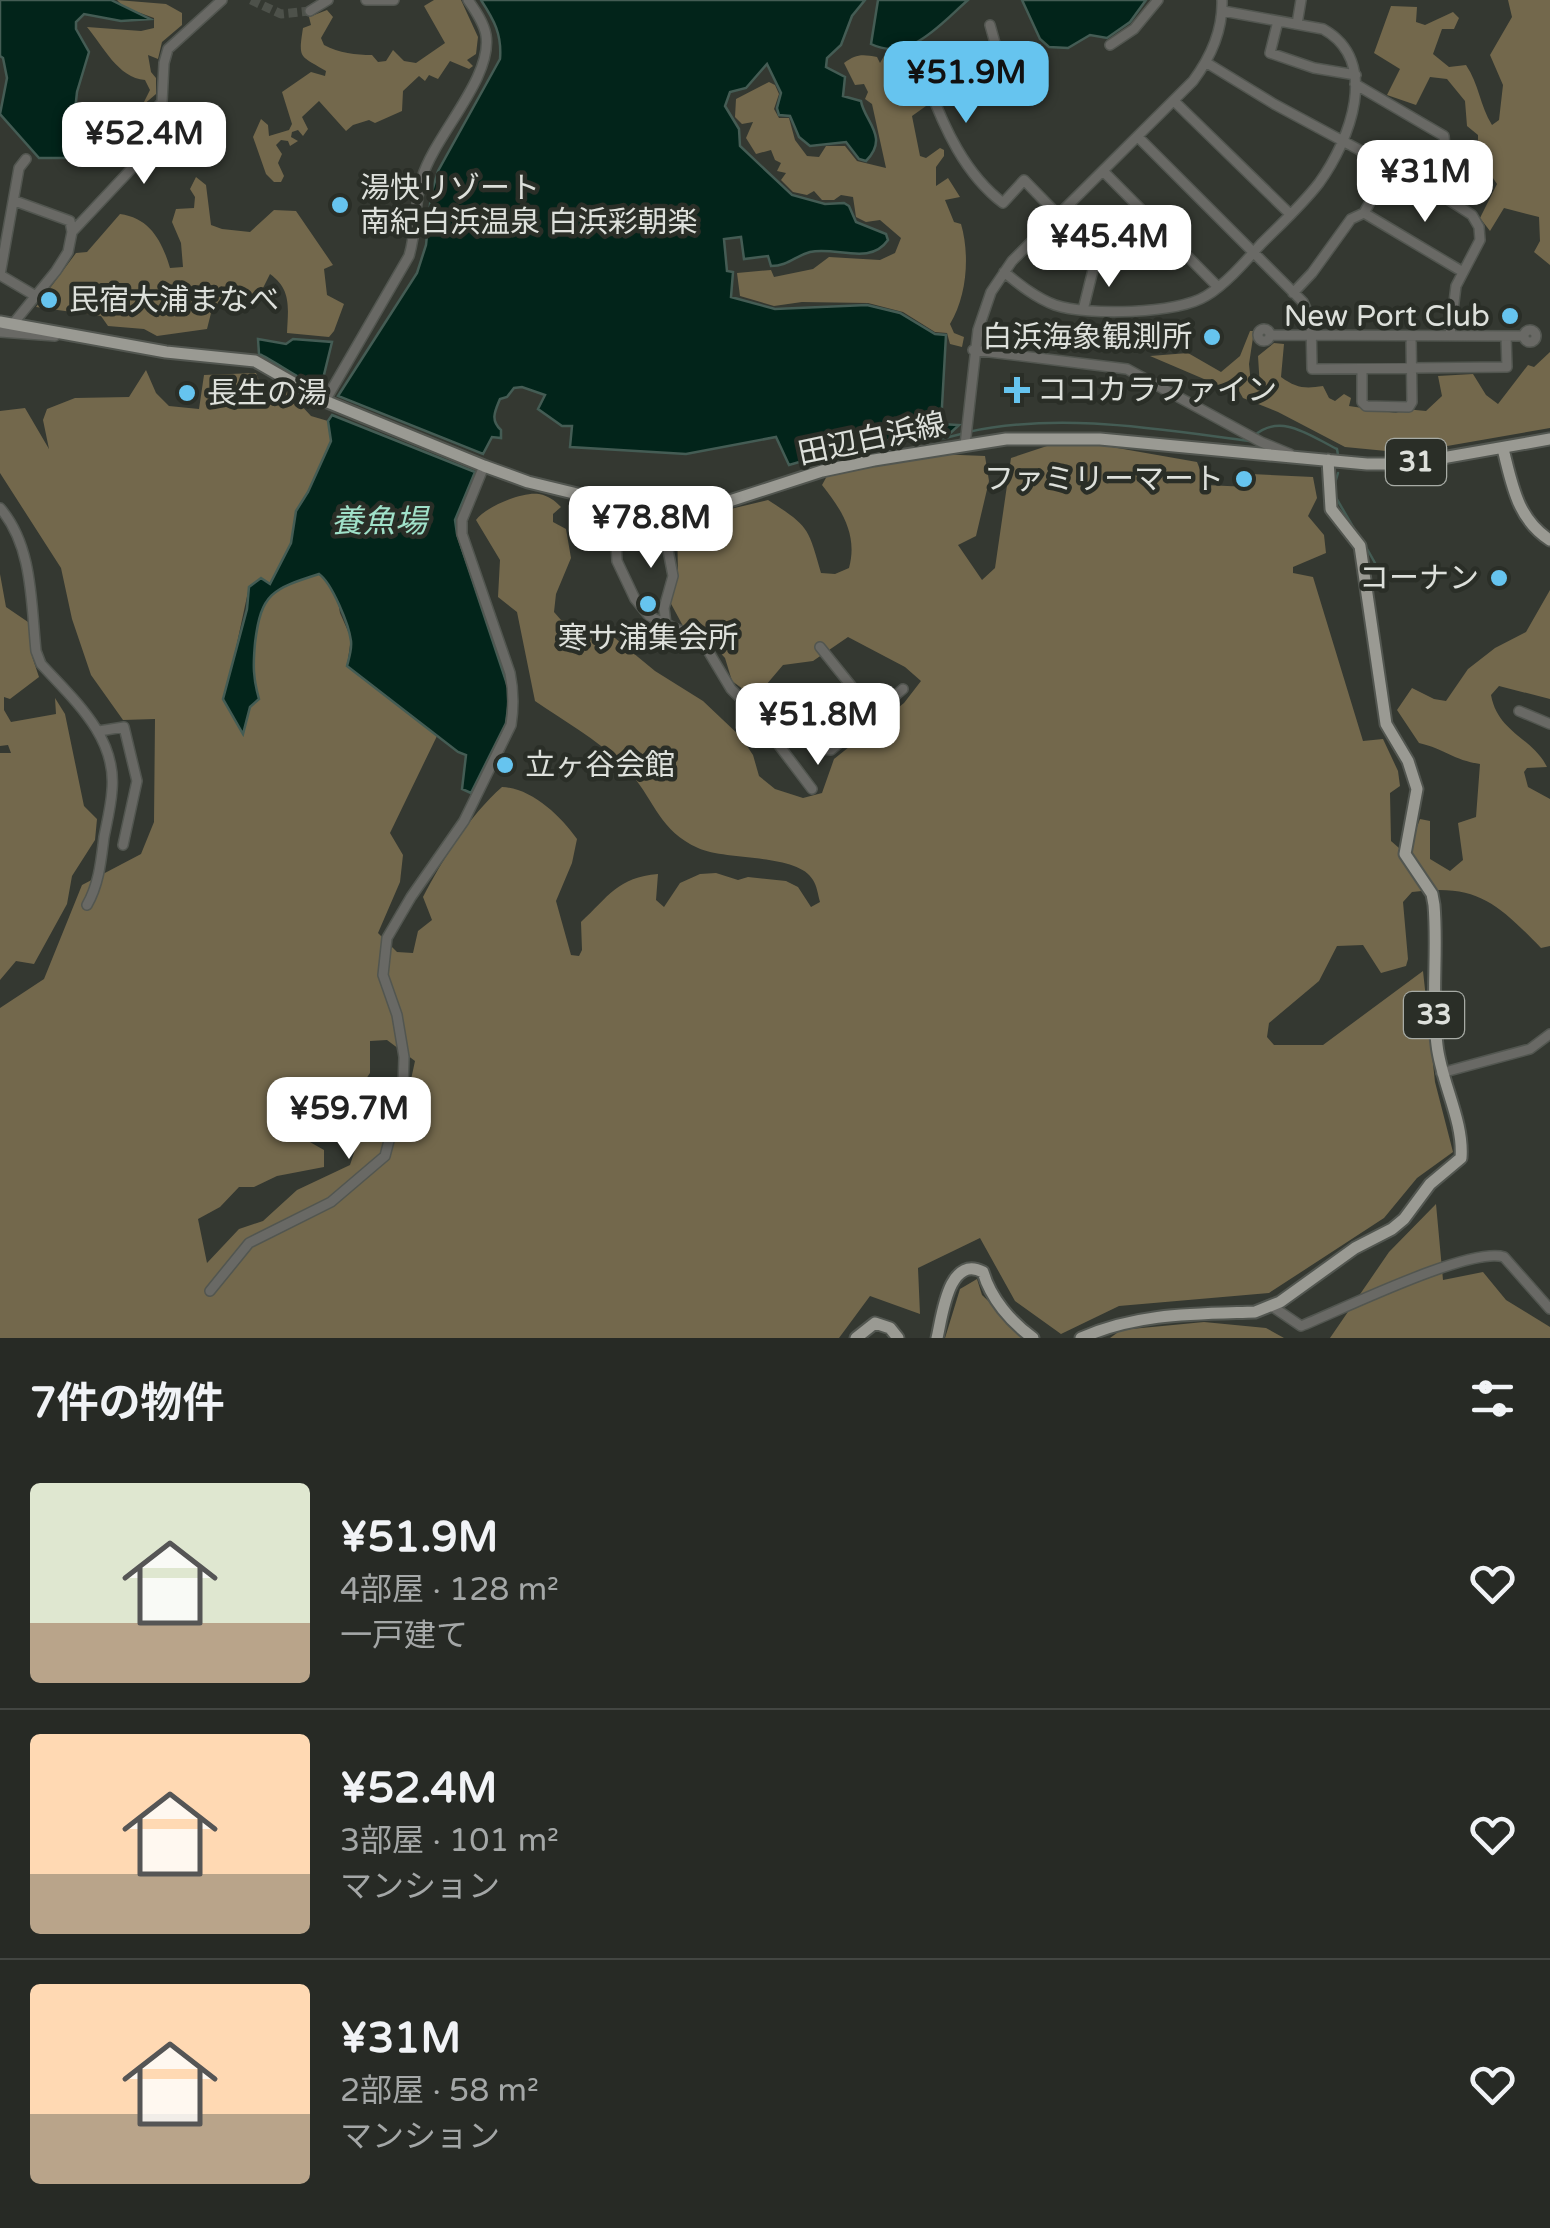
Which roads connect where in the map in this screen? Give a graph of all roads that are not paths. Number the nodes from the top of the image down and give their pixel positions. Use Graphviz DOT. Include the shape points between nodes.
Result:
graph roads {
  1 [pos="328,0"];
  2 [pos="366,0"];
  3 [pos="394,0"];
  4 [pos="468,0"];
  5 [pos="1158,0"];
  6 [pos="1301,0"];
  7 [pos="219,1"];
  8 [pos="1222,6"];
  9 [pos="310,11"];
  10 [pos="1278,21"];
  11 [pos="1297,24"];
  12 [pos="990,25"];
  13 [pos="1110,45"];
  14 [pos="1207,63"];
  15 [pos="1356,80"];
  16 [pos="1174,101"];
  17 [pos="1138,137"];
  18 [pos="1342,138"];
  19 [pos="26,159"];
  20 [pos="1390,166"];
  21 [pos="1103,172"];
  22 [pos="1432,190"];
  23 [pos="15,201"];
  24 [pos="1364,213"];
  25 [pos="1144,214"];
  26 [pos="1290,214"];
  27 [pos="1059,216"];
  28 [pos="72,232"];
  29 [pos="1255,251"];
  30 [pos="1004,272"];
  31 [pos="1464,272"];
  32 [pos="1218,286"];
  33 [pos="1293,293"];
  34 [pos="34,295"];
  35 [pos="1083,310"];
  36 [pos="4,327"];
  37 [pos="1312,334"];
  38 [pos="1270,335"];
  39 [pos="1450,335"];
  40 [pos="1411,336"];
  41 [pos="1506,336"];
  42 [pos="1524,336"];
  43 [pos="973,350"];
  44 [pos="1362,369"];
  45 [pos="1412,370"];
  46 [pos="325,401"];
  47 [pos="1550,439"];
  48 [pos="965,441"];
  49 [pos="1503,448"];
  50 [pos="1297,457"];
  51 [pos="1328,460"];
  52 [pos="484,466"];
  53 [pos="627,506"];
  54 [pos="0,508"];
  55 [pos="667,514"];
  56 [pos="1550,540"];
  57 [pos="666,624"];
  58 [pos="820,647"];
  59 [pos="903,688"];
  60 [pos="753,711"];
  61 [pos="1519,711"];
  62 [pos="874,714"];
  63 [pos="1550,724"];
  64 [pos="99,732"];
  65 [pos="812,789"];
  66 [pos="123,845"];
  67 [pos="87,905"];
  68 [pos="1550,1034"];
  69 [pos="1442,1072"];
  70 [pos="210,1291"];
  71 [pos="1272,1307"];
  72 [pos="1550,1309"];
  73 [pos="856,1338"];
  74 [pos="898,1338"];
  75 [pos="937,1338"];
  76 [pos="1034,1338"];
  77 [pos="1081,1338"];
  1 -- 9 [label="street"];
  2 -- 3 [label="street"];
  4 -- 46 [label="street" via="486,33 486,52 422,177 410,256"];
  5 -- 13 [label="street"];
  6 -- 11 [label="street"];
  7 -- 28 [label="street" via="168,48 162,102 145,121 134,166"];
  8 -- 10 [label="street"];
  8 -- 14 [label="street"];
  10 -- 11 [label="street"];
  10 -- 15 [label="street" via="1270,53"];
  11 -- 15 [label="street" via="1337,36 1351,54"];
  12 -- 27 [label="street" via="1000,61 928,84 944,128 992,194 1004,203 1024,180"];
  14 -- 16 [label="street"];
  14 -- 18 [label="street"];
  15 -- 18 [label="street"];
  15 -- 22 [label="street" via="1444,136 1446,158"];
  16 -- 17 [label="street"];
  16 -- 26 [label="street"];
  17 -- 21 [label="street"];
  17 -- 29 [label="street"];
  18 -- 20 [label="street"];
  18 -- 26 [label="street" via="1320,180"];
  19 -- 23 [label="street"];
  20 -- 22 [label="street"];
  20 -- 24 [label="street"];
  21 -- 25 [label="street"];
  21 -- 27 [label="street"];
  22 -- 31 [label="street" via="1472,215 1479,227 1479,246"];
  23 -- 28 [label="street" via="70,221"];
  23 -- 34 [label="street" via="0,276"];
  24 -- 31 [label="street"];
  24 -- 33 [label="street" via="1350,218"];
  25 -- 32 [label="street"];
  25 -- 35 [label="street" via="1093,270"];
  26 -- 29 [label="street"];
  27 -- 30 [label="street"];
  28 -- 34 [label="street" via="62,261"];
  29 -- 32 [label="street"];
  29 -- 33 [label="street"];
  30 -- 35 [label="street" via="1034,295"];
  30 -- 43 [label="street"];
  31 -- 39 [label="street" via="1452,302"];
  32 -- 35 [label="street" via="1167,308"];
  33 -- 37 [label="street" via="1303,302"];
  34 -- 36 [label="street"];
  36 -- 46 [label="main road, 田辺白浜線 / 31" via="255,361"];
  37 -- 38 [label="street"];
  37 -- 40 [label="street"];
  37 -- 44 [label="street" via="1312,369"];
  39 -- 40 [label="street"];
  39 -- 41 [label="street"];
  40 -- 45 [label="street"];
  41 -- 42 [label="street"];
  41 -- 45 [label="street" via="1507,367"];
  43 -- 48 [label="street"];
  43 -- 50 [label="street" via="1127,369"];
  44 -- 45 [label="street"];
  44 -- 45 [label="street" via="1366,406 1408,406"];
  46 -- 52 [label="main road, 田辺白浜線 / 31"];
  47 -- 49 [label="main road, 田辺白浜線"];
  48 -- 50 [label="main road, 田辺白浜線 / 31" via="1100,439"];
  48 -- 55 [label="main road, 田辺白浜線 / 31"];
  49 -- 51 [label="main road, 田辺白浜線 / 31" via="1408,464"];
  49 -- 56 [label="main road" via="1525,518"];
  50 -- 51 [label="main road, 田辺白浜線 / 31"];
  51 -- 69 [label="main road, 33" via="1332,509 1360,546 1386,724 1417,789 1405,854 1434,905 1433,998"];
  52 -- 53 [label="main road, 田辺白浜線 / 31"];
  52 -- 70 [label="street" via="462,534 510,673 514,708 464,821 387,938 383,976 397,1015 404,1087 385,1156 331,1202 248,1243"];
  53 -- 55 [label="main road, 田辺白浜線 / 31"];
  53 -- 57 [label="street" via="617,562 635,599"];
  54 -- 64 [label="street" via="26,560 41,664"];
  55 -- 57 [label="street" via="673,576"];
  57 -- 60 [label="street" via="707,649 731,690"];
  58 -- 62 [label="street"];
  59 -- 62 [label="street"];
  60 -- 62 [label="street" via="790,702 831,750"];
  60 -- 65 [label="street"];
  61 -- 63 [label="street"];
  64 -- 66 [label="street" via="124,727 136,782"];
  64 -- 67 [label="street" via="112,788"];
  68 -- 69 [label="street" via="1530,1050"];
  69 -- 71 [label="main road, 33" via="1460,1158 1404,1220"];
  71 -- 72 [label="street" via="1301,1326 1417,1275 1494,1254"];
  71 -- 77 [label="main road, 33" via="1143,1317"];
  73 -- 74 [label="main road" via="875,1324"];
  75 -- 76 [label="main road" via="950,1286 975,1268 1001,1307"];
}
